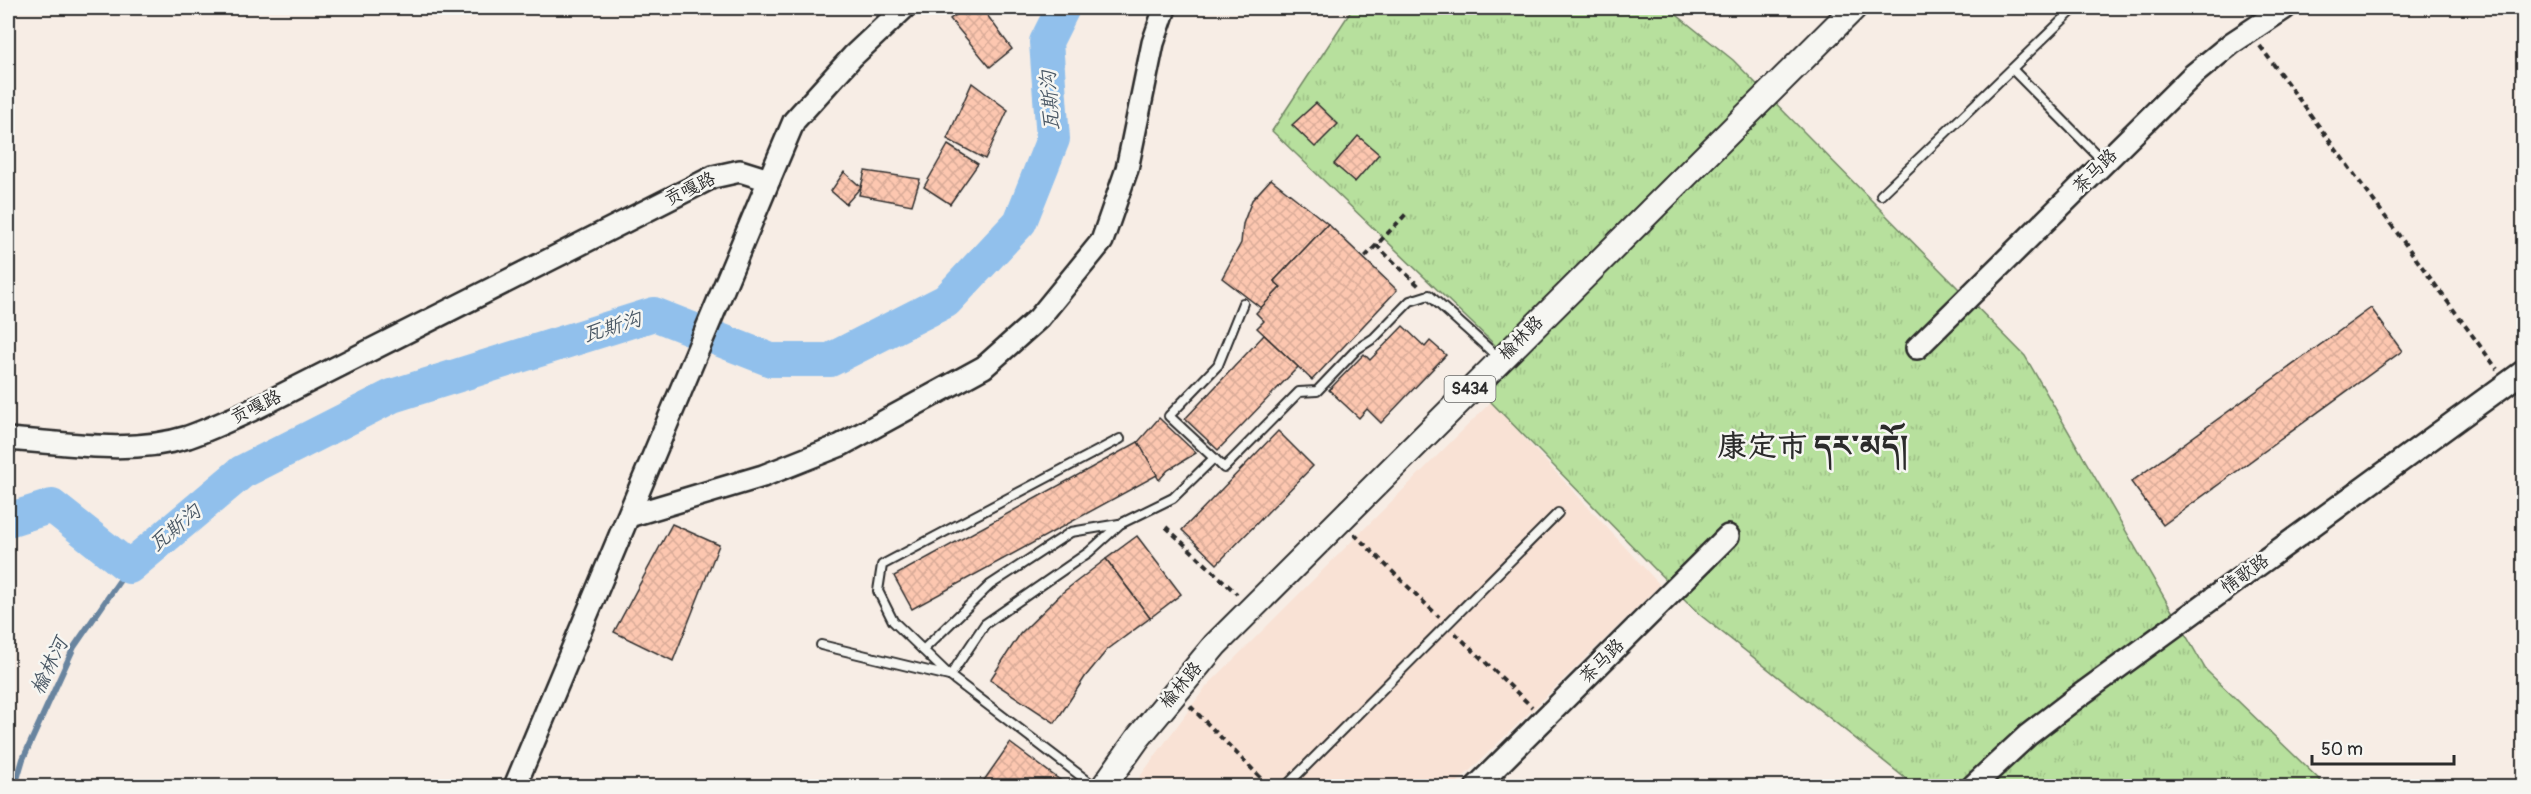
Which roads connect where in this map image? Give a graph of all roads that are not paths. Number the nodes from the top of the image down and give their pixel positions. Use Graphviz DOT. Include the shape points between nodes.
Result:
graph roads {
  1 [pos="904,8"];
  2 [pos="1165,8"];
  3 [pos="1854,8"];
  4 [pos="2075,8"];
  5 [pos="2285,8"];
  6 [pos="2012,69"];
  7 [pos="2104,162"];
  8 [pos="770,180"];
  9 [pos="1881,195"];
  10 [pos="1243,303"];
  11 [pos="1917,348"];
  12 [pos="1500,359"];
  13 [pos="2515,377"];
  14 [pos="8,439"];
  15 [pos="1120,439"];
  16 [pos="1214,458"];
  17 [pos="1558,513"];
  18 [pos="628,516"];
  19 [pos="1120,524"];
  20 [pos="1728,536"];
  21 [pos="821,645"];
  22 [pos="923,650"];
  23 [pos="950,676"];
  24 [pos="515,786"];
  25 [pos="1094,786"];
  26 [pos="1104,786"];
  27 [pos="1286,786"];
  28 [pos="1477,786"];
  29 [pos="1973,786"];
  1 -- 8 [label="street" via="853,56 794,122"];
  2 -- 18 [label="street" via="1153,43 1127,169 1102,241 1040,318 984,367 841,445 763,476"];
  3 -- 12 [label="main road, 榆林路 / S434"];
  4 -- 6 [label="lane"];
  5 -- 7 [label="street, 茶马路" via="2193,75"];
  6 -- 7 [label="lane"];
  6 -- 9 [label="lane"];
  7 -- 11 [label="street, 茶马路"];
  8 -- 14 [label="street, 贡嘎路" via="740,171 713,177 256,408 186,437 111,446"];
  8 -- 18 [label="street"];
  10 -- 16 [label="lane" via="1218,365 1169,416"];
  12 -- 16 [label="lane" via="1430,296 1410,301 1374,338 1357,348 1317,391 1299,392 1224,468"];
  12 -- 26 [label="main road, 榆林路 / S434" via="1251,607 1175,691"];
  13 -- 29 [label="street, 情歌路" via="2072,700"];
  15 -- 22 [label="lane" via="882,565 878,591 893,621"];
  16 -- 19 [label="lane" via="1173,498"];
  17 -- 27 [label="lane"];
  18 -- 24 [label="street"];
  19 -- 22 [label="lane" via="1071,532 990,585"];
  19 -- 23 [label="lane" via="1089,552 985,624"];
  20 -- 28 [label="street, 茶马路"];
  21 -- 23 [label="lane"];
  22 -- 23 [label="lane"];
  23 -- 25 [label="lane"];
}
